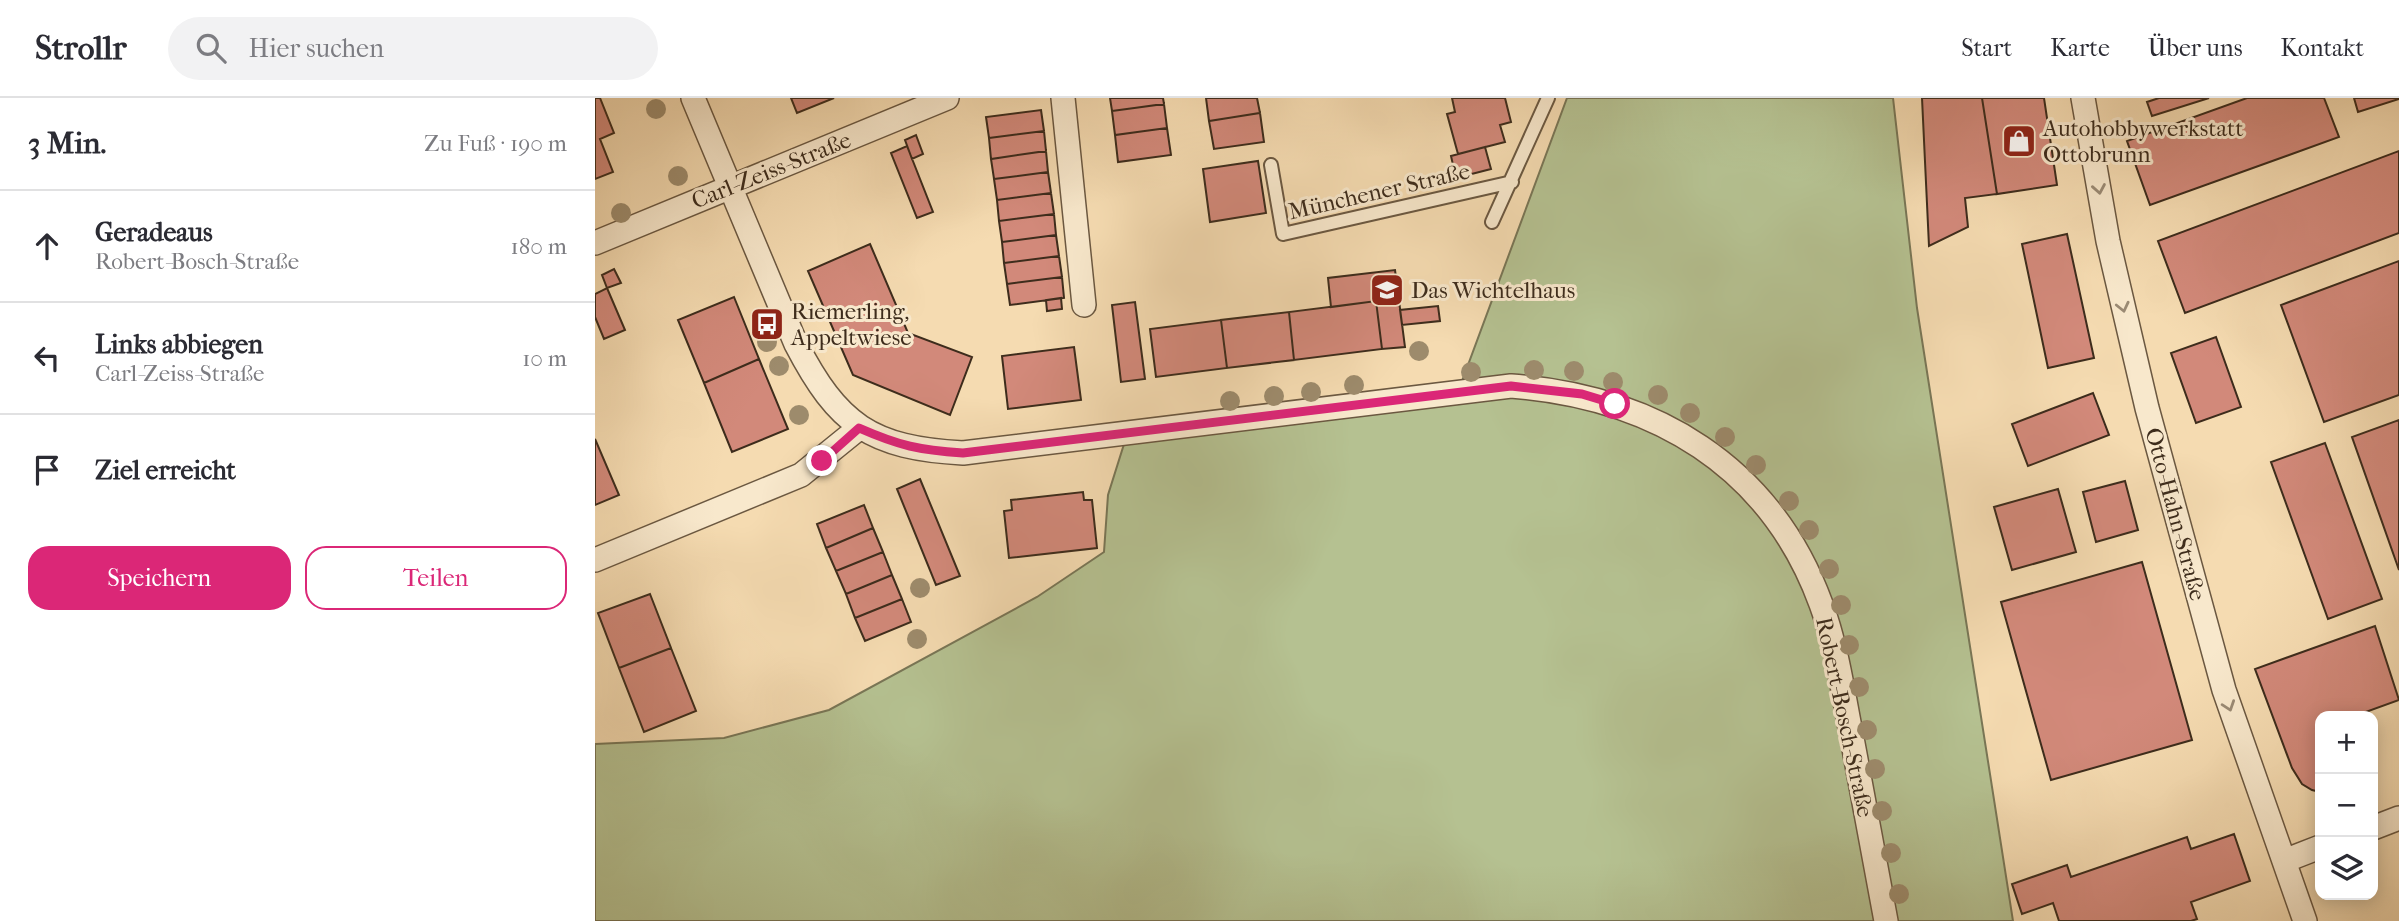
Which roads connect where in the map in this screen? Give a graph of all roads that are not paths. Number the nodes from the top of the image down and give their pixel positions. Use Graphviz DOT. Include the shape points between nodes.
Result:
graph roads {
  1 [pos="693,98"];
  2 [pos="947,98"];
  3 [pos="1063,98"];
  4 [pos="1548,98"];
  5 [pos="2083,98"];
  6 [pos="1271,165"];
  7 [pos="1512,182"];
  8 [pos="729,186"];
  9 [pos="1492,222"];
  10 [pos="595,243"];
  11 [pos="1084,306"];
  12 [pos="859,428"];
  13 [pos="595,559"];
  14 [pos="2399,818"];
  15 [pos="2378,826"];
  16 [pos="2315,849"];
  17 [pos="2284,861"];
  18 [pos="1886,921"];
  19 [pos="2305,921"];
  1 -- 8 [label="street, Robert-Bosch-Straße"];
  2 -- 8 [label="street, Carl-Zeiss-Straße"];
  3 -- 11 [label="street"];
  4 -- 7 [label="lane, Münchener Straße"];
  5 -- 17 [label="street, Otto-Hahn-Straße, one-way" via="2108,241 2147,408 2224,690"];
  6 -- 7 [label="lane, Münchener Straße" via="1283,234"];
  7 -- 9 [label="lane, Münchener Straße"];
  8 -- 10 [label="street, Carl-Zeiss-Straße"];
  8 -- 12 [label="street, Robert-Bosch-Straße" via="814,378 838,410"];
  12 -- 13 [label="street" via="801,475"];
  12 -- 18 [label="street, Robert-Bosch-Straße" via="921,451 963,453 1511,386 1582,394 1661,423 1723,463 1753,492 1804,564 1836,653"];
  14 -- 15 [label="street"];
  16 -- 17 [label="street"];
  17 -- 19 [label="street, Otto-Hahn-Straße"];
}
